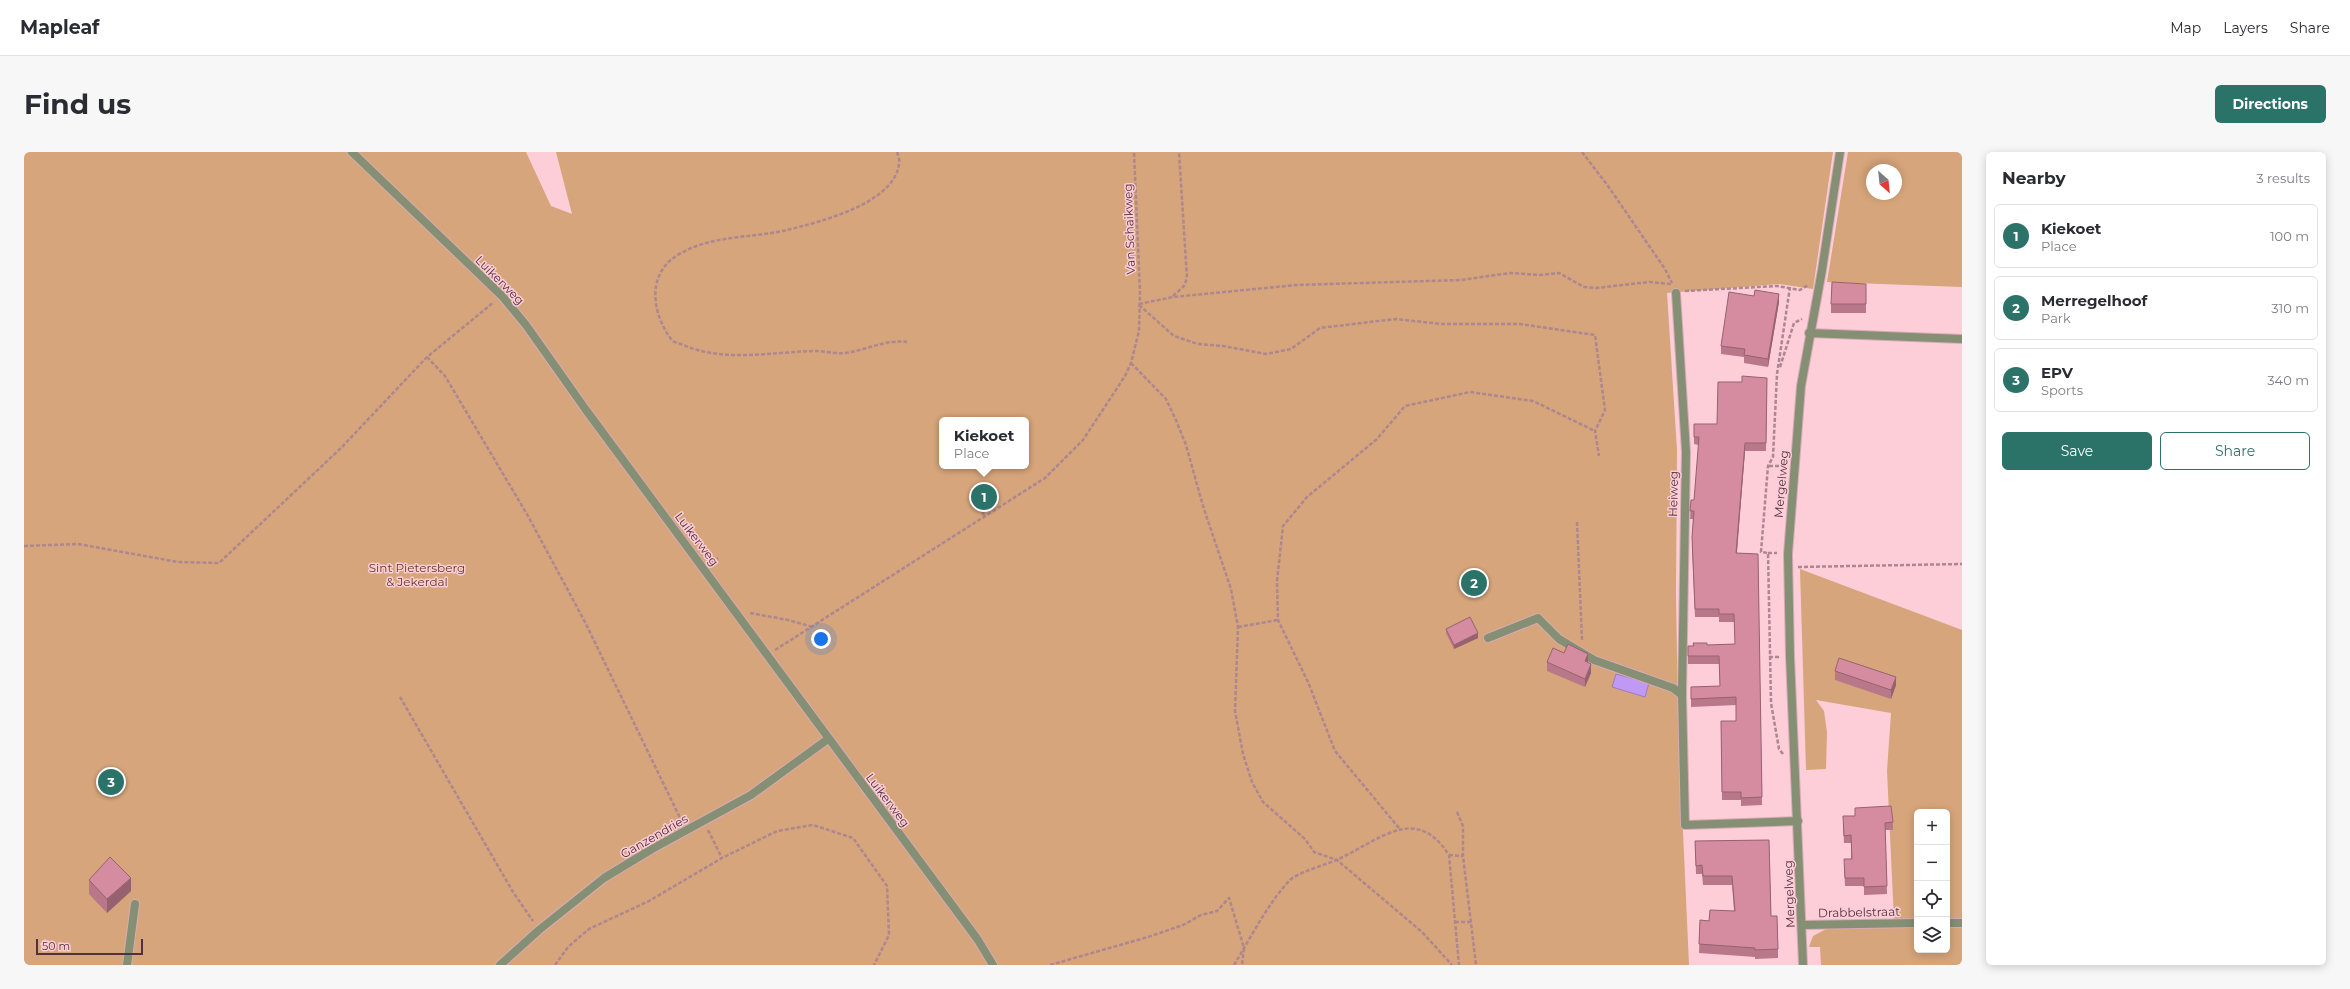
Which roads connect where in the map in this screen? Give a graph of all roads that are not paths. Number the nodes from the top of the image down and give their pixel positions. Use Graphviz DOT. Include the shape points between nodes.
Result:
graph roads {
  1 [pos="352,152"];
  2 [pos="1840,152"];
  3 [pos="1677,290"];
  4 [pos="1809,333"];
  5 [pos="1962,339"];
  6 [pos="1488,638"];
  7 [pos="1682,695"];
  8 [pos="828,739"];
  9 [pos="1798,821"];
  10 [pos="135,904"];
  11 [pos="1962,922"];
  12 [pos="1914,923"];
  13 [pos="1950,923"];
  14 [pos="1802,925"];
  15 [pos="128,965"];
  16 [pos="500,965"];
  17 [pos="993,965"];
  18 [pos="1803,965"];
  1 -- 8 [label="street, Luikerweg" via="502,296 526,325"];
  2 -- 4 [label="street, Mergelweg" via="1822,270"];
  3 -- 7 [label="street, Heiweg" via="1686,452"];
  4 -- 5 [label="street"];
  4 -- 9 [label="street, Mergelweg" via="1801,386 1788,567"];
  6 -- 7 [label="street" via="1538,618 1559,639 1583,654 1673,688"];
  7 -- 9 [label="street, Heiweg" via="1685,825"];
  8 -- 16 [label="street, Ganzendries" via="761,789 604,878"];
  8 -- 17 [label="street, Luikerweg" via="978,940"];
  9 -- 14 [label="street, Mergelweg"];
  10 -- 15 [label="street"];
  11 -- 13 [label="street"];
  12 -- 14 [label="street, Drabbelstraat"];
  14 -- 18 [label="street, Mergelweg"];
}
